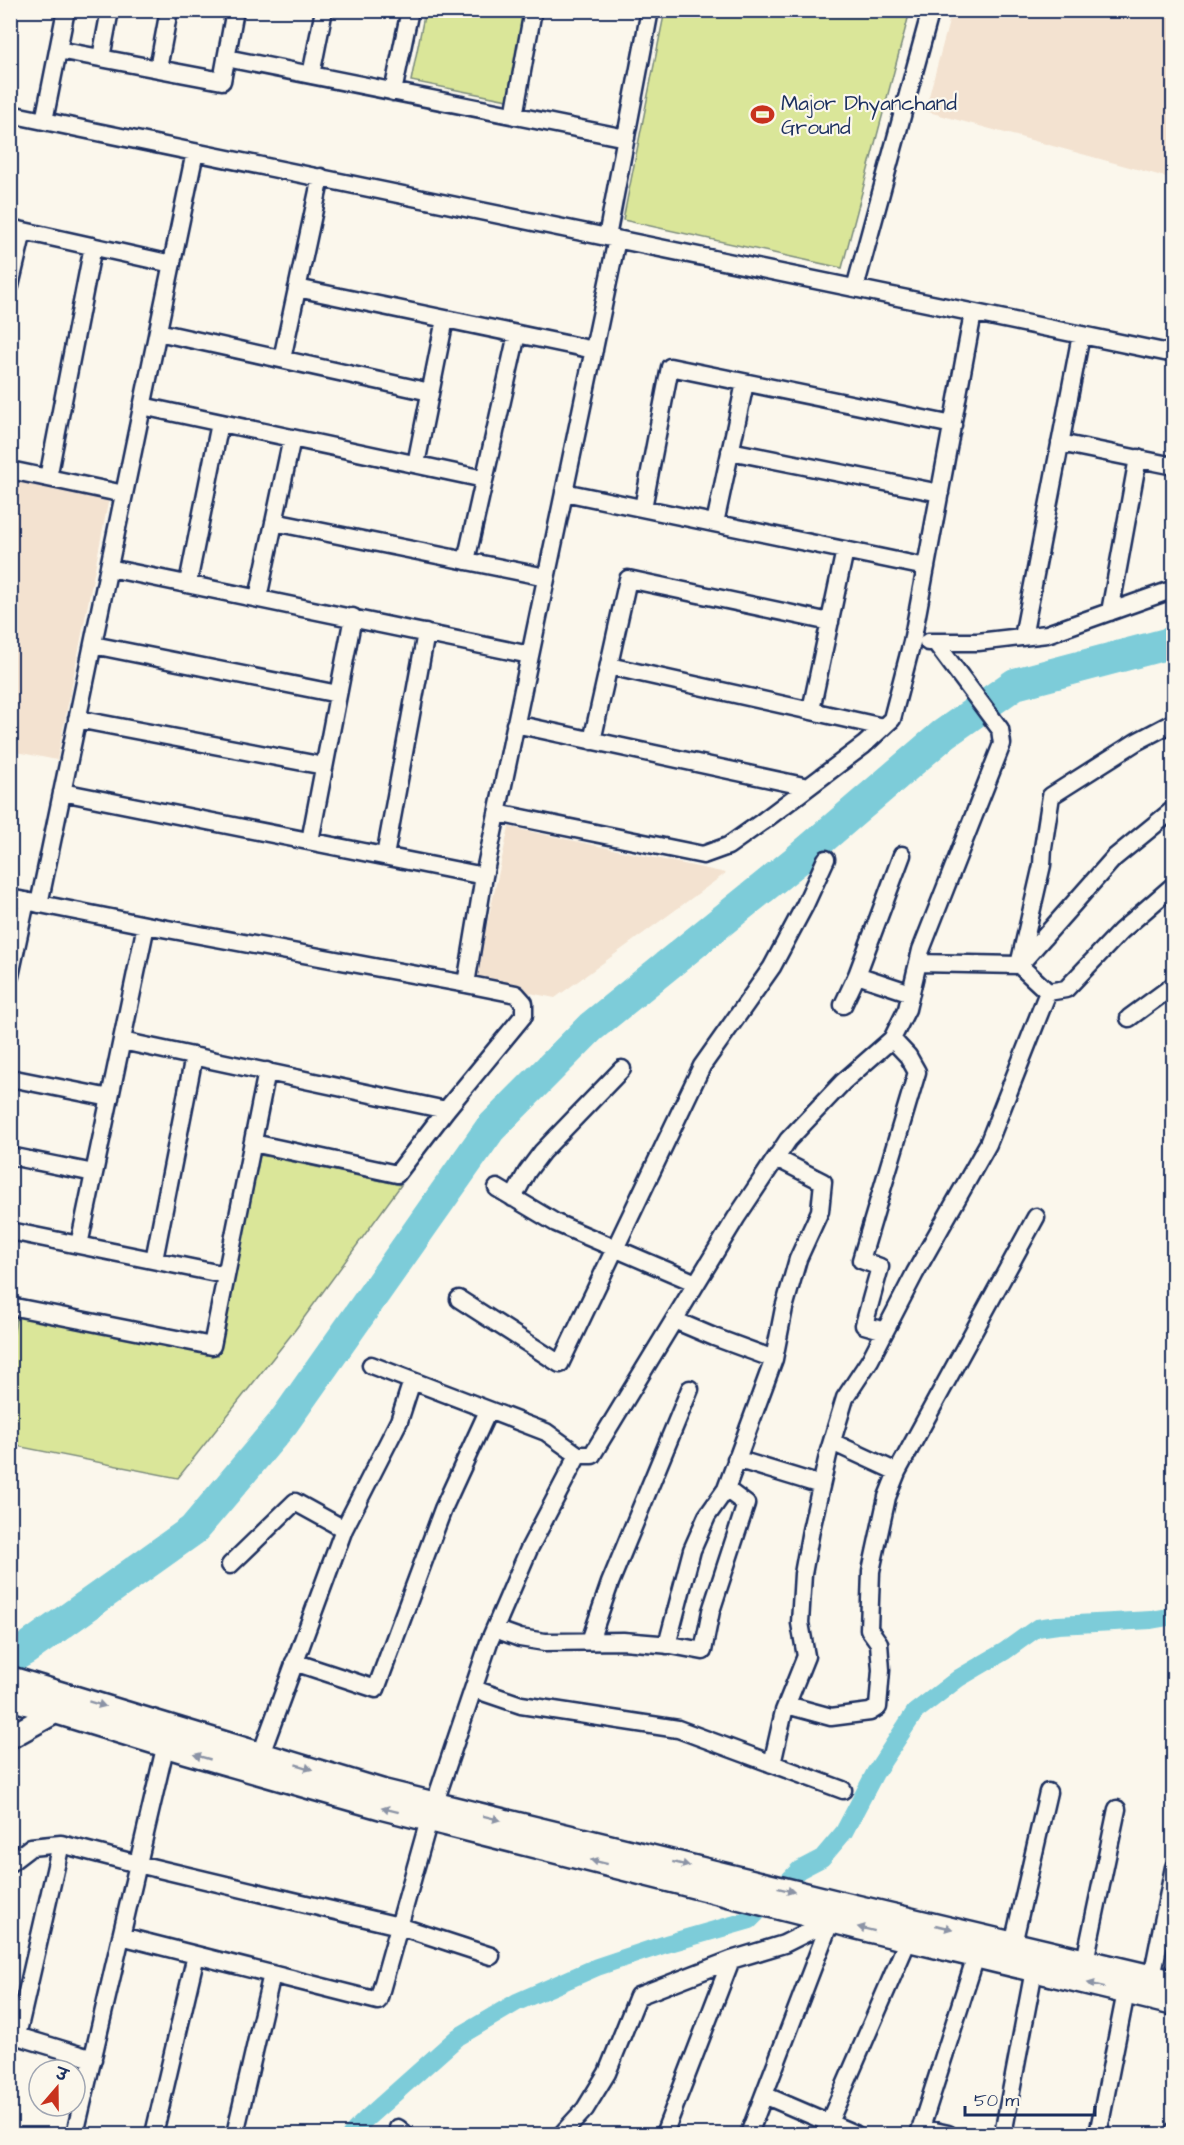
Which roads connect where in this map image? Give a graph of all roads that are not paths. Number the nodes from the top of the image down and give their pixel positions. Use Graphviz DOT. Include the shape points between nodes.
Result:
graph roads {
  1 [pos="66,10"];
  2 [pos="110,10"];
  3 [pos="169,10"];
  4 [pos="235,10"];
  5 [pos="324,10"];
  6 [pos="410,10"];
  7 [pos="533,10"];
  8 [pos="650,10"];
  9 [pos="931,10"];
  10 [pos="58,50"];
  11 [pos="101,58"];
  12 [pos="226,58"];
  13 [pos="158,69"];
  14 [pos="311,75"];
  15 [pos="393,92"];
  16 [pos="10,114"];
  17 [pos="514,116"];
  18 [pos="44,121"];
  19 [pos="626,138"];
  20 [pos="195,152"];
  21 [pos="321,177"];
  22 [pos="17,229"];
  23 [pos="612,238"];
  24 [pos="93,246"];
  25 [pos="172,264"];
  26 [pos="10,286"];
  27 [pos="297,288"];
  28 [pos="855,288"];
  29 [pos="973,313"];
  30 [pos="445,319"];
  31 [pos="158,332"];
  32 [pos="517,334"];
  33 [pos="1081,335"];
  34 [pos="594,350"];
  35 [pos="1173,354"];
  36 [pos="282,359"];
  37 [pos="745,382"];
  38 [pos="430,392"];
  39 [pos="142,406"];
  40 [pos="220,423"];
  41 [pos="952,425"];
  42 [pos="292,438"];
  43 [pos="1060,443"];
  44 [pos="730,451"];
  45 [pos="1138,458"];
  46 [pos="416,464"];
  47 [pos="1173,466"];
  48 [pos="10,470"];
  49 [pos="48,478"];
  50 [pos="484,478"];
  51 [pos="564,492"];
  52 [pos="940,493"];
  53 [pos="124,494"];
  54 [pos="643,508"];
  55 [pos="274,522"];
  56 [pos="715,523"];
  57 [pos="845,550"];
  58 [pos="466,561"];
  59 [pos="926,567"];
  60 [pos="109,568"];
  61 [pos="546,577"];
  62 [pos="188,583"];
  63 [pos="1173,589"];
  64 [pos="258,598"];
  65 [pos="1110,612"];
  66 [pos="353,618"];
  67 [pos="830,622"];
  68 [pos="426,633"];
  69 [pos="1023,637"];
  70 [pos="912,642"];
  71 [pos="935,642"];
  72 [pos="93,645"];
  73 [pos="530,655"];
  74 [pos="609,666"];
  75 [pos="338,694"];
  76 [pos="811,710"];
  77 [pos="77,719"];
  78 [pos="1173,722"];
  79 [pos="515,724"];
  80 [pos="883,727"];
  81 [pos="592,741"];
  82 [pos="324,766"];
  83 [pos="808,787"];
  84 [pos="62,792"];
  85 [pos="1173,809"];
  86 [pos="497,813"];
  87 [pos="309,841"];
  88 [pos="902,855"];
  89 [pos="385,856"];
  90 [pos="826,859"];
  91 [pos="484,876"];
  92 [pos="1173,885"];
  93 [pos="25,901"];
  94 [pos="146,925"];
  95 [pos="918,963"];
  96 [pos="1019,965"];
  97 [pos="857,975"];
  98 [pos="10,976"];
  99 [pos="466,984"];
  100 [pos="1173,985"];
  101 [pos="1048,992"];
  102 [pos="911,993"];
  103 [pos="843,1005"];
  104 [pos="1129,1018"];
  105 [pos="892,1039"];
  106 [pos="122,1041"];
  107 [pos="194,1056"];
  108 [pos="622,1069"];
  109 [pos="267,1071"];
  110 [pos="10,1078"];
  111 [pos="110,1098"];
  112 [pos="446,1110"];
  113 [pos="253,1143"];
  114 [pos="10,1156"];
  115 [pos="776,1158"];
  116 [pos="94,1173"];
  117 [pos="497,1188"];
  118 [pos="513,1198"];
  119 [pos="1036,1217"];
  120 [pos="10,1231"];
  121 [pos="79,1245"];
  122 [pos="614,1248"];
  123 [pos="154,1260"];
  124 [pos="226,1275"];
  125 [pos="696,1283"];
  126 [pos="459,1299"];
  127 [pos="11,1309"];
  128 [pos="674,1320"];
  129 [pos="885,1331"];
  130 [pos="774,1359"];
  131 [pos="371,1365"];
  132 [pos="412,1381"];
  133 [pos="690,1389"];
  134 [pos="488,1411"];
  135 [pos="832,1442"];
  136 [pos="578,1455"];
  137 [pos="736,1459"];
  138 [pos="897,1472"];
  139 [pos="821,1485"];
  140 [pos="726,1489"];
  141 [pos="344,1529"];
  142 [pos="230,1565"];
  143 [pos="495,1629"];
  144 [pos="590,1641"];
  145 [pos="667,1645"];
  146 [pos="294,1662"];
  147 [pos="474,1689"];
  148 [pos="16,1695"];
  149 [pos="55,1701"];
  150 [pos="787,1705"];
  151 [pos="168,1736"];
  152 [pos="10,1737"];
  153 [pos="261,1754"];
  154 [pos="772,1764"];
  155 [pos="843,1790"];
  156 [pos="1048,1792"];
  157 [pos="1117,1809"];
  158 [pos="432,1812"];
  159 [pos="61,1844"];
  160 [pos="10,1863"];
  161 [pos="138,1864"];
  162 [pos="1173,1868"];
  163 [pos="831,1908"];
  164 [pos="399,1926"];
  165 [pos="121,1936"];
  166 [pos="908,1940"];
  167 [pos="1013,1944"];
  168 [pos="196,1955"];
  169 [pos="491,1956"];
  170 [pos="976,1956"];
  171 [pos="731,1960"];
  172 [pos="1085,1961"];
  173 [pos="1034,1970"];
  174 [pos="272,1974"];
  175 [pos="1146,1981"];
  176 [pos="1173,2004"];
  177 [pos="10,2016"];
  178 [pos="17,2036"];
  179 [pos="93,2059"];
  180 [pos="764,2095"];
  181 [pos="827,2129"];
  182 [pos="920,2131"];
  183 [pos="75,2134"];
  184 [pos="154,2134"];
  185 [pos="235,2134"];
  186 [pos="562,2134"];
  187 [pos="664,2134"];
  188 [pos="749,2134"];
  189 [pos="855,2134"];
  190 [pos="948,2134"];
  191 [pos="1004,2134"];
  192 [pos="1098,2134"];
  1 -- 10 [label="street"];
  2 -- 11 [label="street"];
  3 -- 13 [label="street"];
  4 -- 12 [label="street"];
  5 -- 14 [label="street"];
  6 -- 15 [label="street"];
  7 -- 17 [label="street"];
  8 -- 19 [label="street"];
  9 -- 28 [label="street"];
  10 -- 11 [label="street"];
  10 -- 18 [label="street"];
  11 -- 13 [label="street"];
  12 -- 13 [label="street" via="222,81"];
  12 -- 14 [label="street"];
  14 -- 15 [label="street"];
  15 -- 17 [label="street"];
  16 -- 18 [label="street"];
  17 -- 19 [label="street"];
  18 -- 20 [label="street"];
  19 -- 23 [label="street"];
  20 -- 21 [label="street"];
  20 -- 25 [label="street"];
  21 -- 23 [label="street"];
  21 -- 27 [label="street"];
  22 -- 24 [label="street"];
  22 -- 26 [label="street"];
  23 -- 28 [label="street"];
  23 -- 34 [label="street"];
  24 -- 25 [label="street"];
  24 -- 49 [label="street"];
  25 -- 31 [label="street"];
  27 -- 30 [label="street"];
  27 -- 36 [label="street"];
  28 -- 29 [label="street"];
  29 -- 33 [label="street"];
  29 -- 41 [label="street"];
  30 -- 32 [label="street"];
  30 -- 38 [label="street"];
  31 -- 36 [label="street"];
  31 -- 39 [label="street"];
  32 -- 34 [label="street"];
  32 -- 50 [label="street"];
  33 -- 35 [label="street"];
  33 -- 43 [label="street"];
  34 -- 51 [label="street"];
  36 -- 38 [label="street"];
  37 -- 41 [label="street"];
  37 -- 44 [label="street"];
  37 -- 54 [label="street" via="670,367"];
  38 -- 46 [label="street"];
  39 -- 40 [label="street"];
  39 -- 53 [label="street"];
  40 -- 42 [label="street"];
  40 -- 62 [label="street"];
  41 -- 52 [label="street"];
  42 -- 46 [label="street"];
  42 -- 55 [label="street"];
  43 -- 45 [label="street"];
  43 -- 69 [label="street"];
  44 -- 52 [label="street"];
  44 -- 56 [label="street"];
  45 -- 47 [label="street"];
  45 -- 65 [label="street"];
  46 -- 50 [label="street"];
  48 -- 49 [label="street"];
  49 -- 53 [label="street"];
  50 -- 58 [label="street"];
  51 -- 54 [label="street"];
  51 -- 61 [label="street"];
  52 -- 59 [label="street"];
  53 -- 60 [label="street"];
  54 -- 56 [label="street"];
  55 -- 58 [label="street"];
  55 -- 64 [label="street"];
  56 -- 57 [label="street"];
  57 -- 59 [label="street"];
  57 -- 67 [label="street"];
  58 -- 61 [label="street"];
  59 -- 70 [label="street"];
  60 -- 62 [label="street"];
  60 -- 72 [label="street"];
  61 -- 73 [label="street"];
  62 -- 64 [label="street"];
  63 -- 65 [label="street"];
  64 -- 66 [label="street"];
  65 -- 69 [label="street" via="1047,634"];
  66 -- 68 [label="street"];
  66 -- 75 [label="street"];
  67 -- 74 [label="street" via="628,579"];
  67 -- 76 [label="street"];
  68 -- 73 [label="street"];
  68 -- 89 [label="street"];
  69 -- 71 [label="street"];
  70 -- 71 [label="street"];
  70 -- 80 [label="street" via="892,719"];
  71 -- 95 [label="street" via="1000,729 1002,744"];
  72 -- 75 [label="street"];
  72 -- 77 [label="street"];
  73 -- 79 [label="street"];
  74 -- 76 [label="street"];
  74 -- 81 [label="street"];
  75 -- 82 [label="street"];
  76 -- 80 [label="street"];
  77 -- 82 [label="street"];
  77 -- 84 [label="street"];
  78 -- 96 [label="street" via="1051,796 1042,865"];
  79 -- 81 [label="street"];
  79 -- 86 [label="street"];
  80 -- 83 [label="street"];
  81 -- 83 [label="street"];
  82 -- 87 [label="street"];
  83 -- 86 [label="street" via="728,846 703,855"];
  84 -- 87 [label="street"];
  84 -- 93 [label="street"];
  85 -- 96 [label="street" via="1114,858"];
  86 -- 91 [label="street"];
  87 -- 89 [label="street"];
  88 -- 97 [label="street"];
  89 -- 91 [label="street"];
  90 -- 122 [label="street" via="772,967 702,1066"];
  91 -- 99 [label="street"];
  92 -- 101 [label="street" via="1121,931 1066,989"];
  93 -- 94 [label="street"];
  93 -- 98 [label="street"];
  94 -- 99 [label="street"];
  94 -- 106 [label="street"];
  95 -- 96 [label="street"];
  95 -- 102 [label="street"];
  96 -- 101 [label="street"];
  97 -- 102 [label="street"];
  97 -- 103 [label="street"];
  99 -- 112 [label="street" via="516,994 524,1003 524,1015"];
  100 -- 104 [label="street"];
  101 -- 129 [label="street" via="988,1144"];
  102 -- 105 [label="street"];
  105 -- 115 [label="street" via="843,1082"];
  105 -- 129 [label="street" via="917,1072 861,1260 880,1267 864,1325"];
  106 -- 107 [label="street"];
  106 -- 111 [label="street"];
  107 -- 109 [label="street"];
  107 -- 123 [label="street"];
  108 -- 118 [label="street" via="542,1152"];
  109 -- 112 [label="street"];
  109 -- 113 [label="street"];
  110 -- 111 [label="street"];
  111 -- 116 [label="street"];
  112 -- 113 [label="street" via="397,1174"];
  113 -- 124 [label="street"];
  114 -- 116 [label="street"];
  115 -- 125 [label="street"];
  115 -- 130 [label="street" via="823,1182 820,1210 798,1259"];
  116 -- 121 [label="street"];
  117 -- 118 [label="street"];
  118 -- 122 [label="street" via="556,1223"];
  119 -- 138 [label="street"];
  120 -- 121 [label="street"];
  121 -- 123 [label="street"];
  122 -- 125 [label="street"];
  122 -- 126 [label="street" via="560,1364"];
  123 -- 124 [label="street"];
  124 -- 127 [label="street" via="212,1346"];
  125 -- 128 [label="street"];
  128 -- 130 [label="street"];
  128 -- 136 [label="street" via="592,1455"];
  129 -- 135 [label="street" via="845,1398"];
  130 -- 137 [label="street"];
  131 -- 132 [label="street"];
  132 -- 134 [label="street"];
  132 -- 141 [label="street" via="399,1421"];
  133 -- 144 [label="street"];
  134 -- 136 [label="street" via="546,1432"];
  134 -- 146 [label="street" via="443,1509 376,1689"];
  135 -- 138 [label="street"];
  135 -- 139 [label="street"];
  136 -- 143 [label="street" via="529,1549"];
  137 -- 139 [label="street"];
  137 -- 140 [label="street"];
  138 -- 150 [label="street" via="887,1497 871,1571 869,1629 879,1643 878,1707 870,1712 831,1717"];
  139 -- 150 [label="street" via="803,1574 800,1623 806,1656"];
  140 -- 145 [label="street" via="707,1516 692,1550"];
  140 -- 145 [label="street" via="746,1504 711,1611 703,1651"];
  141 -- 142 [label="street" via="295,1502"];
  141 -- 146 [label="street"];
  143 -- 144 [label="street" via="537,1641"];
  143 -- 147 [label="street"];
  144 -- 145 [label="street"];
  146 -- 153 [label="street"];
  147 -- 154 [label="street" via="521,1705 678,1730"];
  147 -- 158 [label="street"];
  148 -- 149 [label="street"];
  149 -- 151 [label="street"];
  149 -- 152 [label="street"];
  150 -- 154 [label="street"];
  151 -- 153 [label="street"];
  158 -- 151 [label="street, one-way"];
  151 -- 161 [label="street"];
  153 -- 158 [label="street, one-way" via="383,1791"];
  154 -- 155 [label="street"];
  156 -- 167 [label="street"];
  157 -- 172 [label="street"];
  158 -- 163 [label="street, one-way" via="746,1880"];
  163 -- 158 [label="street, one-way" via="793,1911"];
  158 -- 164 [label="street"];
  159 -- 160 [label="street" via="31,1847"];
  159 -- 161 [label="street"];
  159 -- 178 [label="street"];
  161 -- 164 [label="street"];
  161 -- 165 [label="street"];
  162 -- 175 [label="street"];
  166 -- 163 [label="street, one-way"];
  163 -- 167 [label="street, one-way"];
  163 -- 171 [label="street" via="784,1944"];
  163 -- 180 [label="street"];
  164 -- 169 [label="street"];
  164 -- 174 [label="street" via="378,2001"];
  165 -- 168 [label="street"];
  165 -- 179 [label="street"];
  166 -- 170 [label="street"];
  166 -- 181 [label="street"];
  167 -- 172 [label="street"];
  168 -- 174 [label="street"];
  168 -- 184 [label="street"];
  170 -- 173 [label="street"];
  170 -- 182 [label="street"];
  171 -- 186 [label="street" via="638,1996 607,2073 585,2109"];
  171 -- 187 [label="street"];
  172 -- 175 [label="street"];
  175 -- 173 [label="street, one-way"];
  173 -- 191 [label="street"];
  174 -- 185 [label="street"];
  175 -- 176 [label="street"];
  175 -- 192 [label="street"];
  177 -- 178 [label="street"];
  178 -- 179 [label="street"];
  179 -- 183 [label="street"];
  180 -- 181 [label="street"];
  180 -- 188 [label="street"];
  181 -- 189 [label="street"];
  182 -- 190 [label="street"];
}
